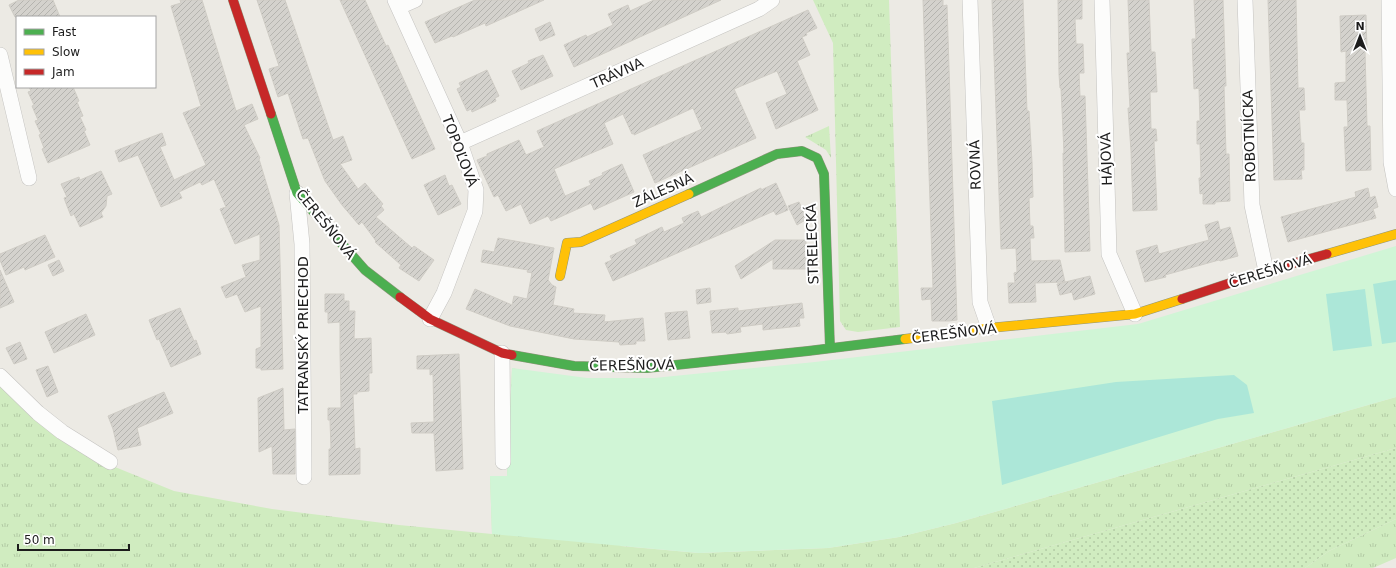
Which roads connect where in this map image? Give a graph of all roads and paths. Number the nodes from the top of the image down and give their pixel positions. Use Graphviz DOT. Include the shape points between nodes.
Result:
graph roads {
  1 [pos="233,0"];
  2 [pos="415,0"];
  3 [pos="772,0"];
  4 [pos="970,0"];
  5 [pos="1102,0"];
  6 [pos="1245,0"];
  7 [pos="1389,0"];
  8 [pos="397,4"];
  9 [pos="0,55"];
  10 [pos="460,143"];
  11 [pos="802,151"];
  12 [pos="29,178"];
  13 [pos="1396,189"];
  14 [pos="297,193"];
  15 [pos="1396,234"];
  16 [pos="1266,271"];
  17 [pos="560,276"];
  18 [pos="1135,314"];
  19 [pos="430,319"];
  20 [pos="989,328"];
  21 [pos="830,348"];
  22 [pos="502,353"];
  23 [pos="0,376"];
  24 [pos="110,462"];
  25 [pos="503,462"];
  26 [pos="304,477"];
  1 -- 14 [label="street, ČEREŠŇOVÁ"];
  2 -- 8 [label="street, TOPOĽOVÁ"];
  3 -- 10 [label="street, TRÁVNA" via="760,9"];
  4 -- 20 [label="street, ROVNÁ" via="980,302"];
  5 -- 18 [label="street, HÁJOVÁ" via="1109,254"];
  6 -- 16 [label="street, ROBOTNÍCKA" via="1252,205"];
  7 -- 13 [label="street" via="1391,162"];
  8 -- 10 [label="street, TOPOĽOVÁ"];
  9 -- 12 [label="street"];
  10 -- 19 [label="street, TOPOĽOVÁ" via="476,190 475,211 444,292"];
  11 -- 17 [label="street, ZÁLESNÁ" via="777,154 581,242 567,243"];
  11 -- 21 [label="street, STRELECKÁ" via="817,158 824,174"];
  14 -- 19 [label="street, ČEREŠŇOVÁ" via="365,270"];
  14 -- 26 [label="street, TATRANSKÝ PRIECHOD" via="302,244"];
  15 -- 16 [label="street, ČEREŠŇOVÁ"];
  16 -- 18 [label="street, ČEREŠŇOVÁ"];
  18 -- 20 [label="street, ČEREŠŇOVÁ"];
  19 -- 22 [label="street, ČEREŠŇOVÁ"];
  20 -- 21 [label="street, ČEREŠŇOVÁ"];
  21 -- 22 [label="street, ČEREŠŇOVÁ" via="647,368 574,366"];
  22 -- 25 [label="street"];
  23 -- 24 [label="street" via="38,413"];
}
